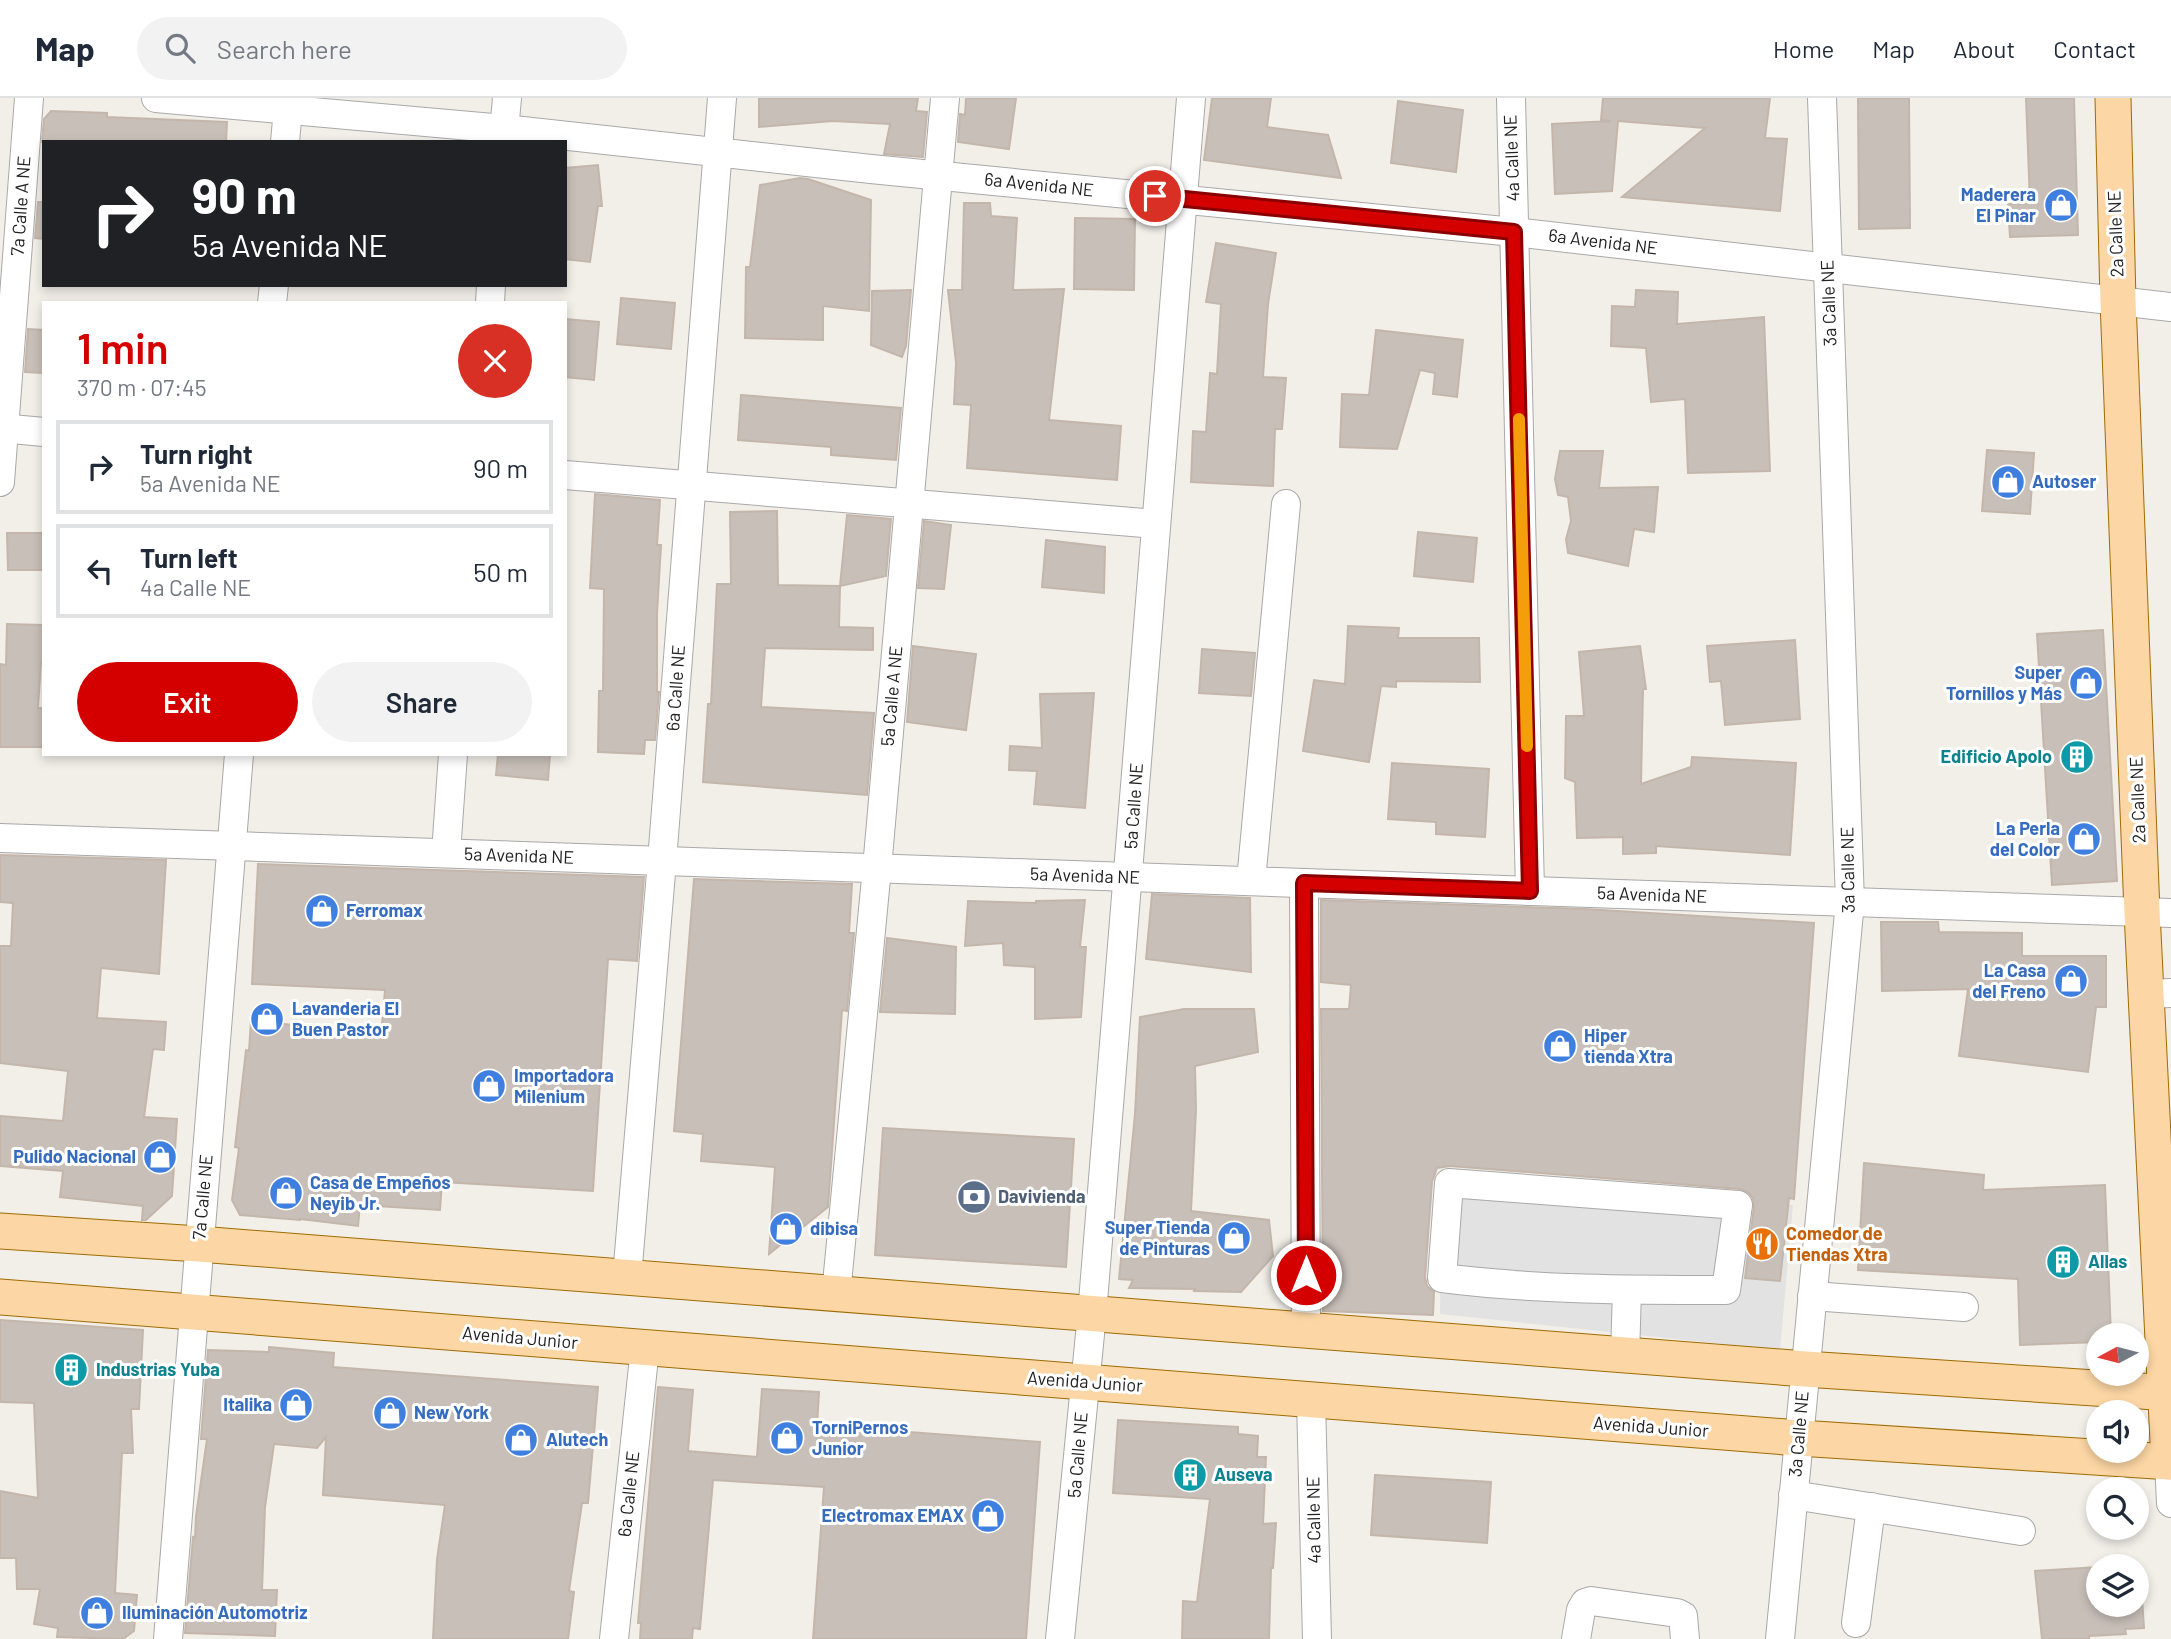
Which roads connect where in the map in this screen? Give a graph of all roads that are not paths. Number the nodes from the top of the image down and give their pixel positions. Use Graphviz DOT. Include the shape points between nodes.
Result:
graph roads {
  1 [pos="29,98"];
  2 [pos="156,98"];
  3 [pos="507,98"];
  4 [pos="722,98"];
  5 [pos="945,98"];
  6 [pos="1191,98"];
  7 [pos="1511,98"];
  8 [pos="1822,98"];
  9 [pos="2113,98"];
  10 [pos="288,104"];
  11 [pos="504,136"];
  12 [pos="285,140"];
  13 [pos="552,140"];
  14 [pos="567,141"];
  15 [pos="718,154"];
  16 [pos="938,175"];
  17 [pos="1182,199"];
  18 [pos="1514,232"];
  19 [pos="1828,268"];
  20 [pos="2118,302"];
  21 [pos="2171,307"];
  22 [pos="2,428"];
  23 [pos="42,432"];
  24 [pos="567,475"];
  25 [pos="0,482"];
  26 [pos="691,485"];
  27 [pos="908,503"];
  28 [pos="1286,504"];
  29 [pos="1156,524"];
  30 [pos="239,756"];
  31 [pos="453,756"];
  32 [pos="0,838"];
  33 [pos="232,846"];
  34 [pos="446,853"];
  35 [pos="663,861"];
  36 [pos="877,868"];
  37 [pos="1129,877"];
  38 [pos="1251,881"];
  39 [pos="1304,883"];
  40 [pos="1530,891"];
  41 [pos="1850,902"];
  42 [pos="2157,912"];
  43 [pos="2159,994"];
  44 [pos="0,1231"];
  45 [pos="199,1244"];
  46 [pos="626,1277"];
  47 [pos="1627,1290"];
  48 [pos="836,1294"];
  49 [pos="1812,1296"];
  50 [pos="0,1297"];
  51 [pos="1964,1307"];
  52 [pos="194,1312"];
  53 [pos="1092,1314"];
  54 [pos="1306,1331"];
  55 [pos="645,1348"];
  56 [pos="1625,1356"];
  57 [pos="1805,1369"];
  58 [pos="1085,1382"];
  59 [pos="2168,1393"];
  60 [pos="1311,1400"];
  61 [pos="1799,1438"];
  62 [pos="2170,1462"];
  63 [pos="1793,1495"];
  64 [pos="2171,1503"];
  65 [pos="1871,1507"];
  66 [pos="2021,1531"];
  67 [pos="1856,1623"];
  68 [pos="168,1639"];
  69 [pos="614,1639"];
  70 [pos="1060,1639"];
  71 [pos="1317,1639"];
  72 [pos="1576,1639"];
  73 [pos="1685,1639"];
  74 [pos="1780,1639"];
  1 -- 22 [label="street, 7a Calle A NE"];
  2 -- 10 [label="street, 6a Avenida NE"];
  3 -- 11 [label="street"];
  4 -- 15 [label="street, 6a Calle NE"];
  5 -- 16 [label="street, 5a Calle A NE"];
  6 -- 17 [label="street, 5a Calle NE"];
  7 -- 18 [label="street, 4a Calle NE"];
  8 -- 19 [label="street, 3a Calle NE"];
  9 -- 20 [label="main road, 2a Calle NE"];
  10 -- 11 [label="street, 6a Avenida NE"];
  10 -- 12 [label="street"];
  11 -- 13 [label="street, 6a Avenida NE"];
  14 -- 15 [label="street, 6a Avenida NE"];
  15 -- 16 [label="street, 6a Avenida NE"];
  15 -- 26 [label="street, 6a Calle NE"];
  16 -- 17 [label="street, 6a Avenida NE"];
  16 -- 27 [label="street, 5a Calle A NE"];
  17 -- 18 [label="street, 6a Avenida NE"];
  17 -- 29 [label="street, 5a Calle NE"];
  18 -- 19 [label="street, 6a Avenida NE"];
  18 -- 40 [label="street, 4a Calle NE"];
  19 -- 20 [label="street, 6a Avenida NE"];
  19 -- 41 [label="street, 3a Calle NE"];
  20 -- 21 [label="street, 6a Avenida NE"];
  20 -- 42 [label="main road, 2a Calle NE"];
  22 -- 23 [label="street"];
  22 -- 25 [label="street, 7a Calle A NE"];
  24 -- 26 [label="street"];
  26 -- 27 [label="street"];
  26 -- 35 [label="street, 6a Calle NE"];
  27 -- 29 [label="street"];
  27 -- 36 [label="street, 5a Calle A NE"];
  28 -- 38 [label="street"];
  29 -- 37 [label="street, 5a Calle NE"];
  30 -- 33 [label="street, 7a Calle NE"];
  31 -- 34 [label="street"];
  32 -- 33 [label="street, 5a Avenida NE"];
  33 -- 34 [label="street, 5a Avenida NE"];
  33 -- 45 [label="street, 7a Calle NE"];
  34 -- 35 [label="street, 5a Avenida NE"];
  35 -- 36 [label="street, 5a Avenida NE"];
  35 -- 46 [label="street, 6a Calle NE"];
  36 -- 37 [label="street, 5a Avenida NE"];
  36 -- 48 [label="street, 5a Calle A NE"];
  37 -- 38 [label="street, 5a Avenida NE"];
  37 -- 53 [label="street, 5a Calle NE"];
  38 -- 39 [label="street, 5a Avenida NE"];
  39 -- 40 [label="street, 5a Avenida NE"];
  39 -- 54 [label="street"];
  40 -- 41 [label="street, 5a Avenida NE"];
  41 -- 42 [label="street, 5a Avenida NE"];
  41 -- 49 [label="street, 3a Calle NE"];
  42 -- 43 [label="main road, 2a Calle NE"];
  43 -- 59 [label="main road, 2a Calle NE"];
  44 -- 45 [label="main road"];
  45 -- 46 [label="main road"];
  45 -- 52 [label="street, 7a Calle NE"];
  46 -- 48 [label="main road"];
  47 -- 47 [label="street" via="1442,1278 1449,1182 1738,1205 1726,1290"];
  47 -- 56 [label="street"];
  48 -- 53 [label="main road"];
  49 -- 51 [label="street"];
  49 -- 57 [label="street, 3a Calle NE"];
  50 -- 52 [label="main road, Avenida Junior"];
  52 -- 55 [label="main road, Avenida Junior"];
  52 -- 68 [label="street, 7a Calle NE"];
  53 -- 54 [label="main road"];
  53 -- 58 [label="street, 5a Calle NE"];
  54 -- 56 [label="main road"];
  55 -- 58 [label="main road, Avenida Junior"];
  55 -- 69 [label="street, 6a Calle NE"];
  56 -- 57 [label="main road"];
  57 -- 59 [label="main road"];
  57 -- 61 [label="street, 3a Calle NE"];
  58 -- 60 [label="main road, Avenida Junior"];
  58 -- 70 [label="street, 5a Calle NE"];
  59 -- 62 [label="main road, 2a Calle NE"];
  60 -- 61 [label="main road, Avenida Junior"];
  60 -- 71 [label="street, 4a Calle NE"];
  61 -- 62 [label="main road, Avenida Junior"];
  61 -- 63 [label="street, 3a Calle NE"];
  62 -- 64 [label="street, 2a Calle NE"];
  63 -- 65 [label="street"];
  63 -- 74 [label="street, 3a Calle NE"];
  65 -- 66 [label="street"];
  65 -- 67 [label="street"];
  72 -- 73 [label="street" via="1581,1610 1591,1601 1677,1613 1683,1616"];
}
